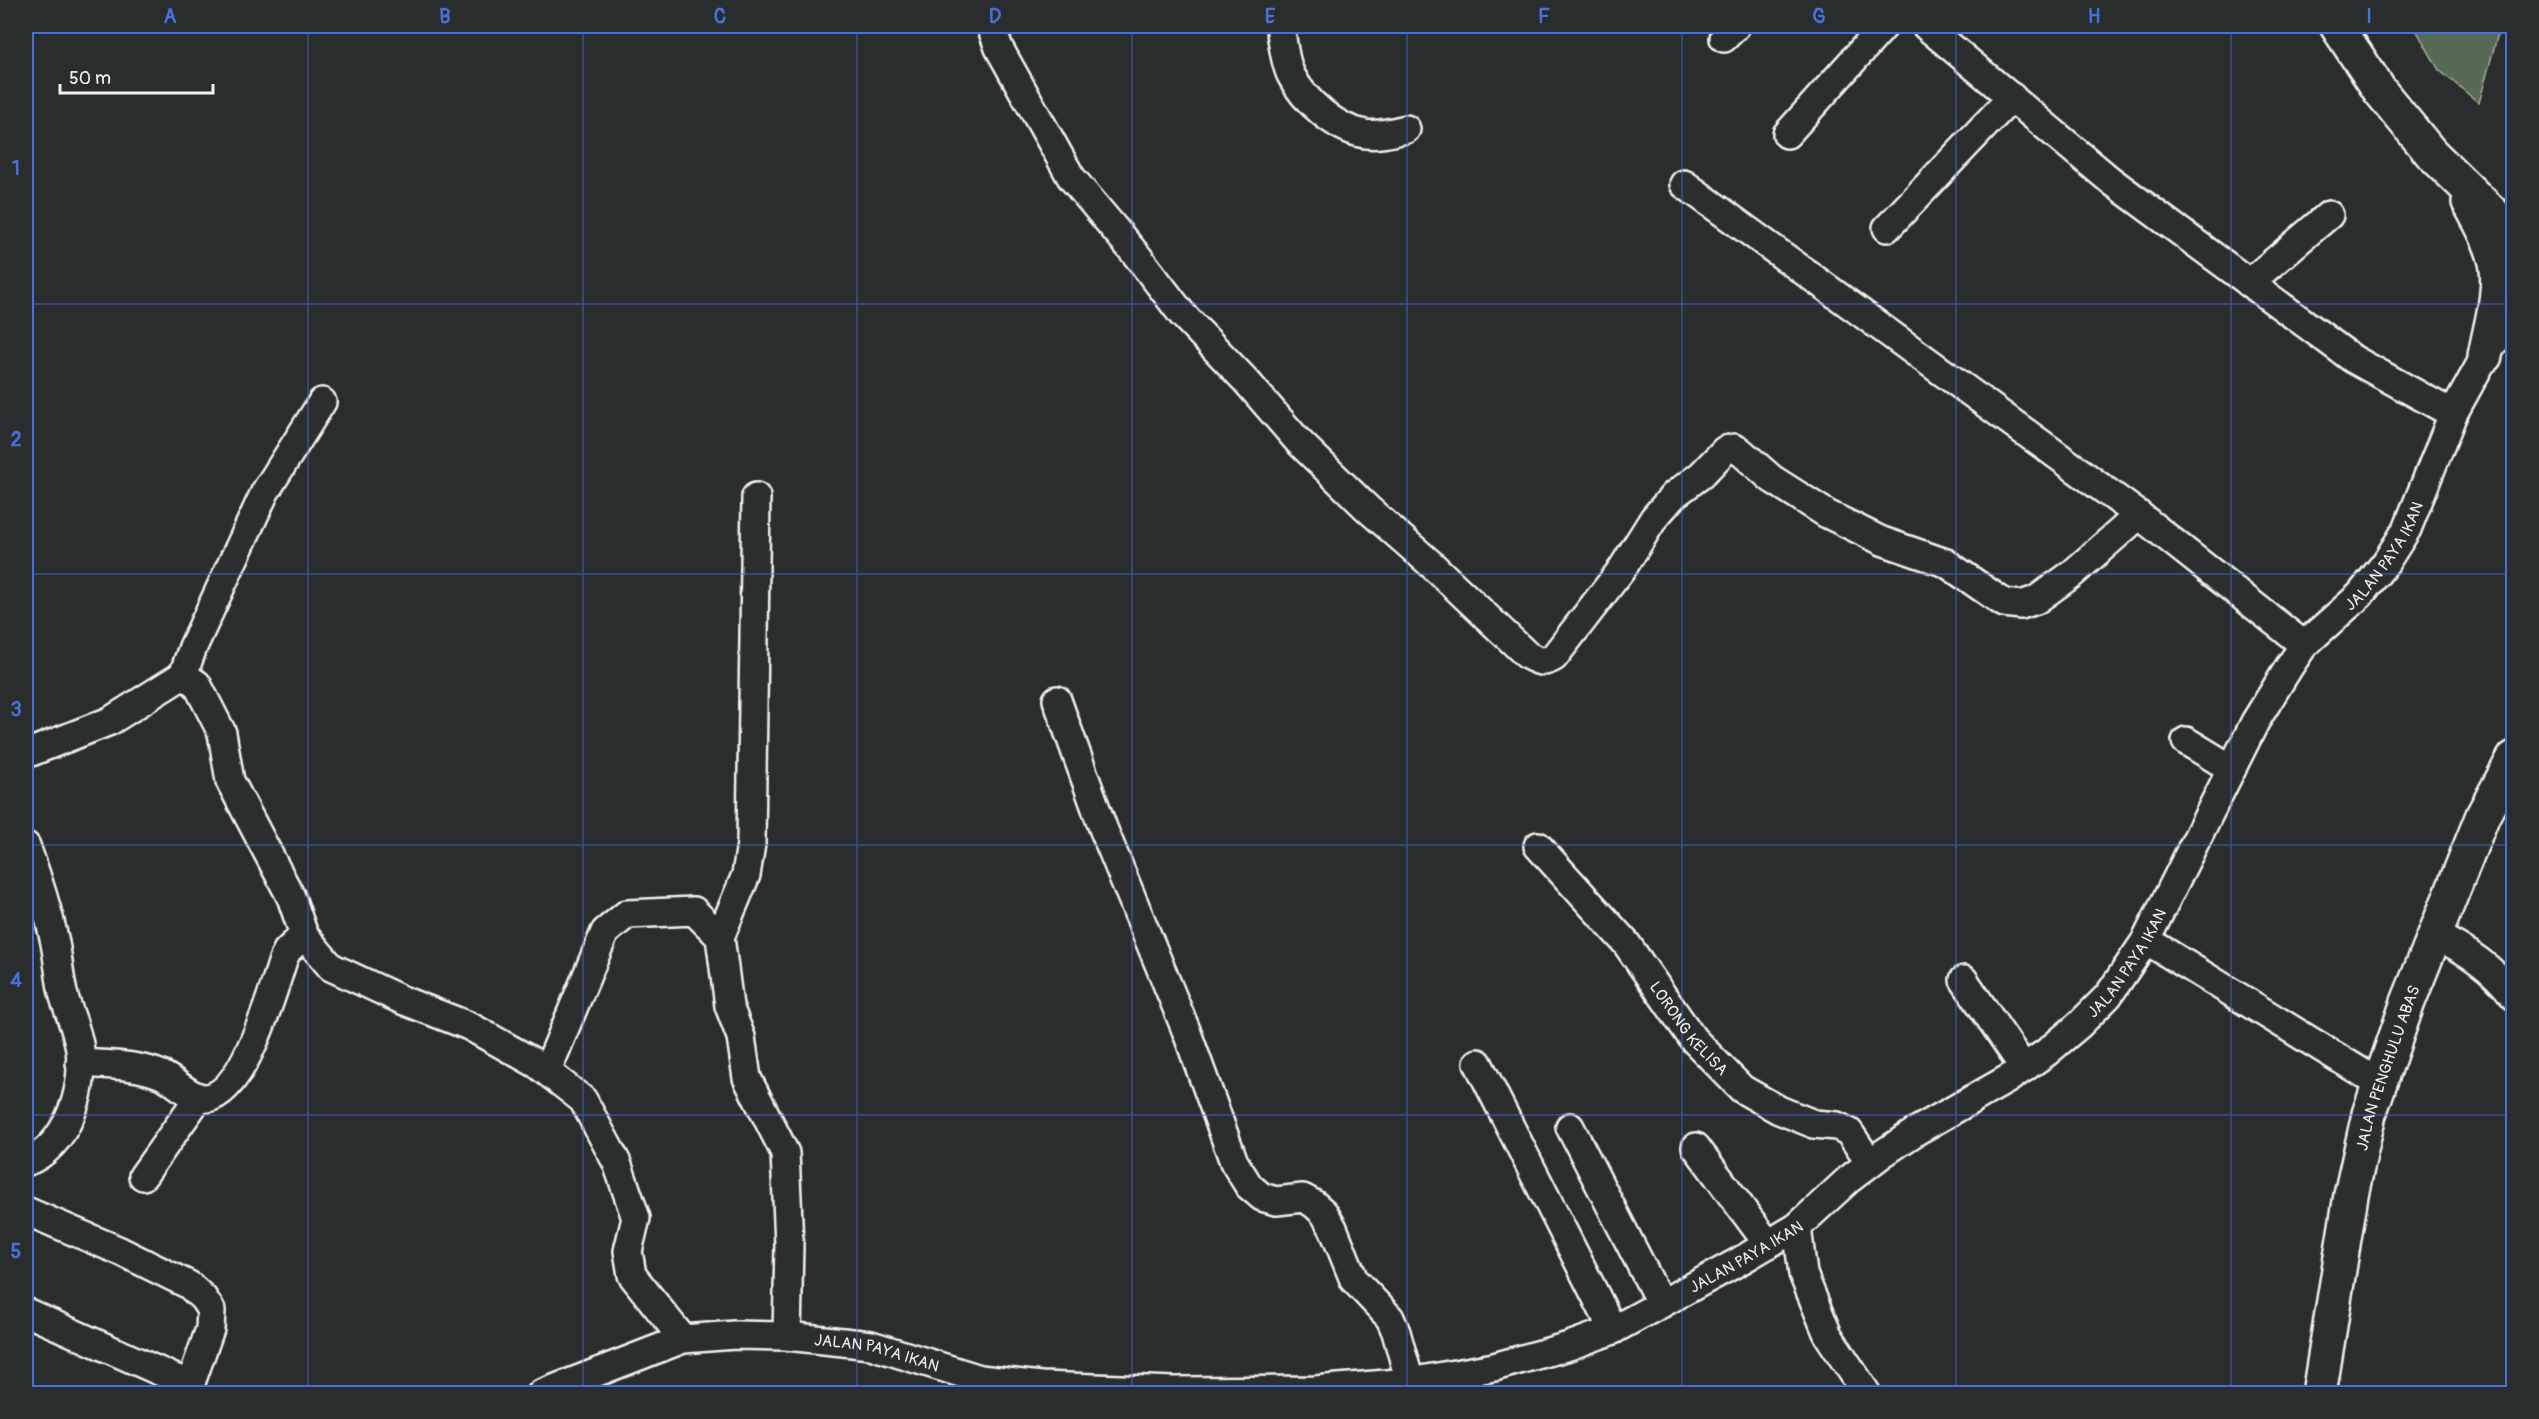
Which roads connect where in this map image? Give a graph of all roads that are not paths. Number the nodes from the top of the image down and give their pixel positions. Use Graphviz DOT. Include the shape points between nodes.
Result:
graph roads {
  1 [pos="991,26"];
  2 [pos="1280,26"];
  3 [pos="1884,26"];
  4 [pos="1926,26"];
  5 [pos="2337,26"];
  6 [pos="2379,91"];
  7 [pos="2012,98"];
  8 [pos="1406,129"];
  9 [pos="1787,134"];
  10 [pos="2455,177"];
  11 [pos="1684,184"];
  12 [pos="2514,204"];
  13 [pos="2330,215"];
  14 [pos="1887,228"];
  15 [pos="2514,234"];
  16 [pos="2249,283"];
  17 [pos="2514,314"];
  18 [pos="2485,356"];
  19 [pos="322,402"];
  20 [pos="2453,414"];
  21 [pos="756,497"];
  22 [pos="2139,515"];
  23 [pos="2304,645"];
  24 [pos="183,675"];
  25 [pos="1057,700"];
  26 [pos="2186,741"];
  27 [pos="26,754"];
  28 [pos="2514,758"];
  29 [pos="2232,769"];
  30 [pos="26,846"];
  31 [pos="1538,846"];
  32 [pos="2435,934"];
  33 [pos="304,935"];
  34 [pos="720,937"];
  35 [pos="2146,940"];
  36 [pos="1964,980"];
  37 [pos="2514,996"];
  38 [pos="80,1063"];
  39 [pos="1478,1063"];
  40 [pos="2024,1068"];
  41 [pos="547,1071"];
  42 [pos="2379,1083"];
  43 [pos="198,1097"];
  44 [pos="1570,1127"];
  45 [pos="1696,1147"];
  46 [pos="26,1162"];
  47 [pos="1870,1163"];
  48 [pos="143,1176"];
  49 [pos="26,1211"];
  50 [pos="1797,1227"];
  51 [pos="1768,1244"];
  52 [pos="1662,1304"];
  53 [pos="26,1312"];
  54 [pos="1613,1330"];
  55 [pos="787,1336"];
  56 [pos="683,1340"];
  57 [pos="1410,1382"];
  58 [pos="188,1389"];
  59 [pos="542,1394"];
  60 [pos="1867,1394"];
  61 [pos="2319,1394"];
  1 -- 22 [label="street" via="999,48 1071,177 1182,314 1368,509 1538,661 1547,662 1554,657 1622,569 1654,518 1725,450 1740,451 1772,479 1827,514 1882,541 1946,563 2004,603 2021,605 2036,600"];
  2 -- 8 [label="street" via="1290,73 1312,102 1329,116 1346,128 1365,134"];
  3 -- 9 [label="street"];
  4 -- 7 [label="street"];
  5 -- 6 [label="main road"];
  6 -- 10 [label="main road"];
  6 -- 12 [label="main road"];
  7 -- 14 [label="street"];
  7 -- 16 [label="street" via="2110,180"];
  10 -- 15 [label="main road"];
  10 -- 18 [label="main road" via="2496,263 2496,293"];
  11 -- 22 [label="street"];
  13 -- 16 [label="street"];
  16 -- 20 [label="street" via="2353,359"];
  17 -- 18 [label="street, JALAN PAYA IKAN"];
  18 -- 20 [label="street, JALAN PAYA IKAN"];
  19 -- 24 [label="street" via="266,492"];
  20 -- 23 [label="street, JALAN PAYA IKAN" via="2407,529 2386,562 2360,595"];
  21 -- 34 [label="street" via="751,844 746,875"];
  22 -- 23 [label="street"];
  23 -- 29 [label="street, JALAN PAYA IKAN" via="2255,722"];
  24 -- 27 [label="street" via="110,721"];
  24 -- 33 [label="street" via="197,684 222,733 230,781 291,897"];
  25 -- 57 [label="street" via="1234,1162 1249,1186 1262,1197 1276,1201 1303,1198 1324,1213 1354,1280 1390,1318"];
  26 -- 29 [label="street"];
  28 -- 32 [label="main road, JALAN PENGHULU ABAS" via="2483,815"];
  29 -- 35 [label="street, JALAN PAYA IKAN"];
  30 -- 38 [label="street" via="54,938"];
  31 -- 47 [label="street, LORONG KELISA" via="1626,943 1693,1039 1742,1089 1814,1124 1849,1131"];
  32 -- 37 [label="street" via="2498,975"];
  32 -- 42 [label="main road, JALAN PENGHULU ABAS"];
  33 -- 41 [label="street" via="332,967 469,1026"];
  33 -- 43 [label="street" via="282,960 243,1066 219,1092 208,1098"];
  34 -- 41 [label="street" via="694,912 627,914 605,932"];
  34 -- 55 [label="street" via="729,1006 741,1037 747,1078 785,1153 789,1244"];
  35 -- 40 [label="street, JALAN PAYA IKAN" via="2108,996 2079,1025"];
  35 -- 42 [label="street"];
  36 -- 40 [label="street"];
  38 -- 43 [label="street" via="139,1068 162,1075"];
  38 -- 46 [label="street" via="73,1107 60,1135 47,1152"];
  39 -- 54 [label="street"];
  40 -- 47 [label="street, JALAN PAYA IKAN"];
  41 -- 56 [label="street" via="583,1100 617,1163 636,1218 628,1251 632,1275"];
  42 -- 61 [label="main road, JALAN PENGHULU ABAS" via="2351,1195"];
  43 -- 48 [label="street"];
  44 -- 52 [label="street"];
  45 -- 51 [label="street"];
  47 -- 50 [label="street, JALAN PAYA IKAN"];
  49 -- 58 [label="street" via="120,1251 189,1285 203,1298 211,1310 210,1329"];
  50 -- 51 [label="street, JALAN PAYA IKAN"];
  50 -- 60 [label="street" via="1803,1274 1828,1335"];
  51 -- 52 [label="street, JALAN PAYA IKAN"];
  52 -- 54 [label="street, JALAN PAYA IKAN"];
  53 -- 58 [label="street"];
  54 -- 57 [label="street, JALAN PAYA IKAN" via="1494,1367"];
  55 -- 56 [label="street, JALAN PAYA IKAN"];
  55 -- 57 [label="street, JALAN PAYA IKAN" via="871,1345 980,1379 1041,1386 1315,1390"];
  56 -- 59 [label="street, JALAN PAYA IKAN"];
}
